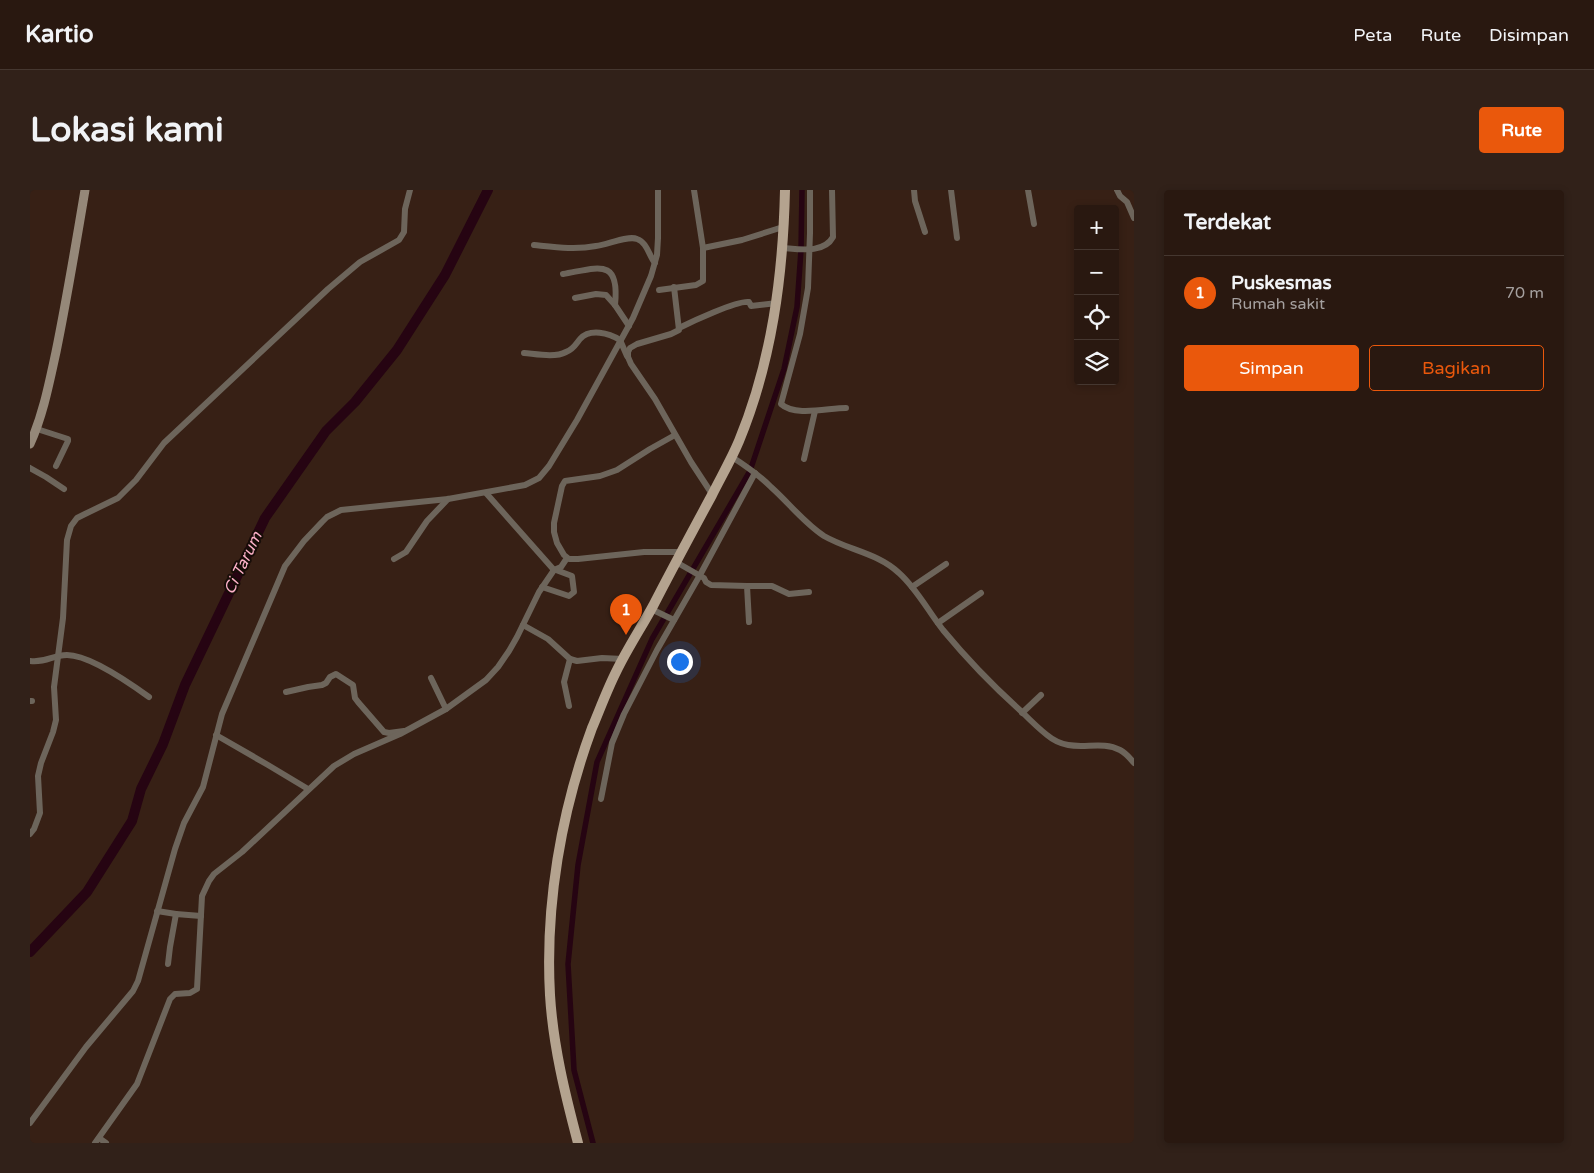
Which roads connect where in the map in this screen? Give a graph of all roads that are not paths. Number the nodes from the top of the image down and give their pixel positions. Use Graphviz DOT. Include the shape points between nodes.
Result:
graph roads {
  1 [pos="85,190"];
  2 [pos="410,190"];
  3 [pos="658,190"];
  4 [pos="694,190"];
  5 [pos="785,190"];
  6 [pos="810,190"];
  7 [pos="832,190"];
  8 [pos="914,190"];
  9 [pos="951,190"];
  10 [pos="1028,190"];
  11 [pos="1117,190"];
  12 [pos="1134,218"];
  13 [pos="1034,224"];
  14 [pos="783,227"];
  15 [pos="925,232"];
  16 [pos="957,238"];
  17 [pos="534,245"];
  18 [pos="703,248"];
  19 [pos="788,248"];
  20 [pos="807,250"];
  21 [pos="655,263"];
  22 [pos="563,274"];
  23 [pos="674,287"];
  24 [pos="659,290"];
  25 [pos="575,298"];
  26 [pos="777,303"];
  27 [pos="615,305"];
  28 [pos="629,326"];
  29 [pos="679,328"];
  30 [pos="621,342"];
  31 [pos="524,354"];
  32 [pos="628,359"];
  33 [pos="846,408"];
  34 [pos="815,411"];
  35 [pos="37,429"];
  36 [pos="675,435"];
  37 [pos="30,444"];
  38 [pos="735,459"];
  39 [pos="804,459"];
  40 [pos="56,466"];
  41 [pos="30,468"];
  42 [pos="754,472"];
  43 [pos="64,489"];
  44 [pos="486,492"];
  45 [pos="712,494"];
  46 [pos="448,499"];
  47 [pos="682,552"];
  48 [pos="567,558"];
  49 [pos="394,559"];
  50 [pos="678,564"];
  51 [pos="946,564"];
  52 [pos="555,570"];
  53 [pos="699,575"];
  54 [pos="747,586"];
  55 [pos="542,587"];
  56 [pos="912,587"];
  57 [pos="809,592"];
  58 [pos="980,592"];
  59 [pos="653,610"];
  60 [pos="672,619"];
  61 [pos="750,622"];
  62 [pos="938,623"];
  63 [pos="523,625"];
  64 [pos="57,658"];
  65 [pos="570,659"];
  66 [pos="623,659"];
  67 [pos="30,661"];
  68 [pos="432,678"];
  69 [pos="286,692"];
  70 [pos="1041,695"];
  71 [pos="149,697"];
  72 [pos="568,706"];
  73 [pos="446,709"];
  74 [pos="1022,713"];
  75 [pos="381,730"];
  76 [pos="405,731"];
  77 [pos="216,736"];
  78 [pos="380,743"];
  79 [pos="1134,763"];
  80 [pos="308,789"];
  81 [pos="601,799"];
  82 [pos="30,834"];
  83 [pos="157,910"];
  84 [pos="176,914"];
  85 [pos="201,916"];
  86 [pos="168,964"];
  87 [pos="30,1122"];
  88 [pos="97,1140"];
  89 [pos="106,1143"];
  90 [pos="578,1143"];
  1 -- 35 [label="main road" via="65,308"];
  2 -- 64 [label="street" via="404,232 399,240 360,262 328,289 164,444 118,498 73,522 67,540 63,618"];
  3 -- 21 [label="street"];
  4 -- 18 [label="street"];
  5 -- 14 [label="main road"];
  6 -- 20 [label="street"];
  7 -- 20 [label="street" via="832,239"];
  8 -- 15 [label="street"];
  9 -- 16 [label="street"];
  10 -- 13 [label="street"];
  11 -- 12 [label="street"];
  14 -- 18 [label="street"];
  14 -- 19 [label="main road"];
  17 -- 21 [label="street" via="580,248 628,237 639,239"];
  18 -- 23 [label="street" via="703,281"];
  19 -- 20 [label="street"];
  19 -- 26 [label="main road"];
  20 -- 34 [label="street" via="808,288 802,327 781,402 790,409"];
  21 -- 28 [label="street"];
  22 -- 27 [label="street" via="606,268 616,282"];
  23 -- 24 [label="street"];
  23 -- 29 [label="street"];
  25 -- 27 [label="street" via="602,293"];
  26 -- 29 [label="street" via="751,306 746,301"];
  26 -- 38 [label="main road" via="763,370"];
  27 -- 28 [label="street"];
  28 -- 30 [label="street"];
  29 -- 32 [label="street" via="671,334 630,348"];
  30 -- 31 [label="street" via="593,332 583,336 565,353"];
  30 -- 32 [label="street"];
  30 -- 44 [label="street" via="544,472 525,485"];
  32 -- 36 [label="street"];
  33 -- 34 [label="street"];
  34 -- 39 [label="street"];
  35 -- 37 [label="main road"];
  35 -- 40 [label="street" via="68,439"];
  36 -- 45 [label="street"];
  36 -- 48 [label="street" via="618,470 564,481 554,528 560,549"];
  38 -- 42 [label="street"];
  38 -- 45 [label="main road"];
  41 -- 43 [label="street"];
  42 -- 53 [label="street"];
  42 -- 56 [label="street" via="816,530 885,562"];
  44 -- 46 [label="street"];
  44 -- 52 [label="street"];
  45 -- 47 [label="main road"];
  46 -- 49 [label="street" via="427,521 406,552"];
  46 -- 77 [label="street" via="341,510 322,522 285,566 224,708"];
  47 -- 48 [label="street"];
  47 -- 50 [label="main road"];
  48 -- 52 [label="street"];
  50 -- 53 [label="street"];
  50 -- 59 [label="main road"];
  51 -- 56 [label="street"];
  52 -- 55 [label="street"];
  52 -- 55 [label="street" via="572,576 574,592 569,596"];
  53 -- 54 [label="street" via="711,585"];
  53 -- 60 [label="street"];
  54 -- 57 [label="street" via="772,586 789,594"];
  54 -- 61 [label="street"];
  55 -- 63 [label="street"];
  56 -- 62 [label="street"];
  58 -- 62 [label="street"];
  59 -- 60 [label="street"];
  59 -- 66 [label="main road"];
  60 -- 81 [label="street" via="617,730"];
  62 -- 74 [label="street"];
  63 -- 65 [label="street" via="548,639"];
  63 -- 73 [label="street" via="492,673"];
  64 -- 67 [label="street"];
  64 -- 71 [label="street" via="73,655 83,659"];
  64 -- 82 [label="street" via="55,726 41,763 38,776 40,813"];
  65 -- 66 [label="street"];
  65 -- 72 [label="street" via="564,682"];
  66 -- 90 [label="main road" via="592,728 574,782 560,842 552,909 549,971 552,1017"];
  68 -- 73 [label="street"];
  69 -- 75 [label="street" via="322,685 333,674 341,676 353,686 355,698"];
  70 -- 74 [label="street"];
  73 -- 76 [label="street"];
  74 -- 79 [label="street" via="1060,744 1112,747"];
  75 -- 76 [label="street" via="389,733"];
  75 -- 78 [label="street"];
  76 -- 78 [label="street"];
  77 -- 80 [label="street"];
  77 -- 83 [label="street" via="205,782 184,823"];
  78 -- 80 [label="street" via="343,760"];
  80 -- 85 [label="street" via="214,874 202,896"];
  83 -- 84 [label="street"];
  83 -- 87 [label="street" via="142,970 133,991"];
  84 -- 85 [label="street"];
  84 -- 86 [label="street"];
  85 -- 88 [label="street" via="197,989 172,995 137,1084"];
  88 -- 89 [label="street"];
}
